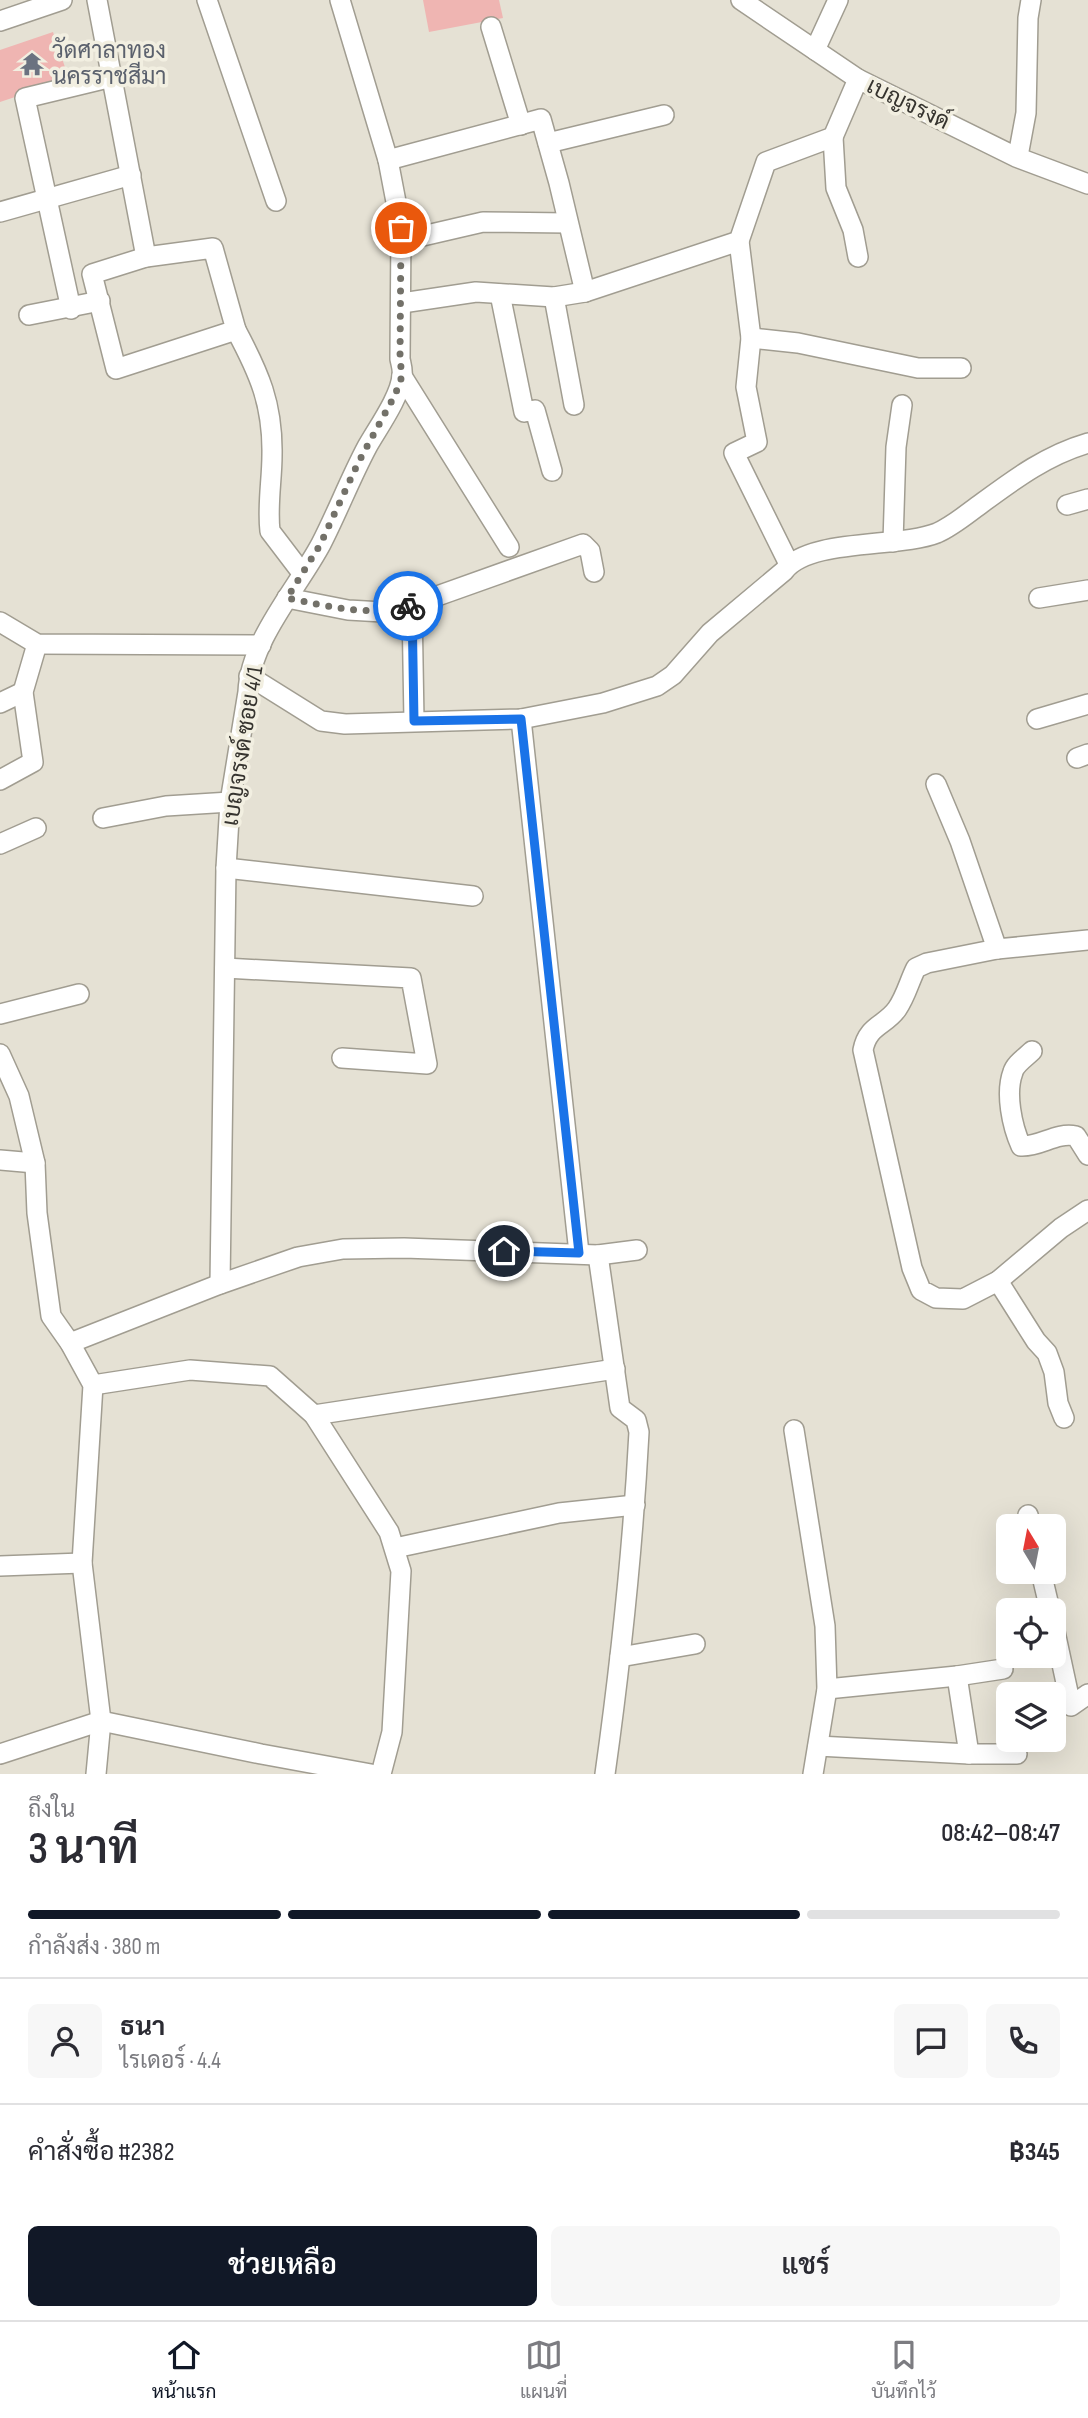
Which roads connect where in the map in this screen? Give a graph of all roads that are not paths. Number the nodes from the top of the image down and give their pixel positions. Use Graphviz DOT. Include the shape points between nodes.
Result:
graph roads {
  1 [pos="62,0"];
  2 [pos="97,0"];
  3 [pos="207,0"];
  4 [pos="340,0"];
  5 [pos="741,0"];
  6 [pos="838,0"];
  7 [pos="1031,0"];
  8 [pos="0,21"];
  9 [pos="491,27"];
  10 [pos="815,50"];
  11 [pos="112,77"];
  12 [pos="858,79"];
  13 [pos="664,115"];
  14 [pos="521,125"];
  15 [pos="833,136"];
  16 [pos="548,143"];
  17 [pos="1018,156"];
  18 [pos="388,160"];
  19 [pos="131,175"];
  20 [pos="1088,184"];
  21 [pos="47,199"];
  22 [pos="276,201"];
  23 [pos="0,212"];
  24 [pos="568,223"];
  25 [pos="401,241"];
  26 [pos="739,241"];
  27 [pos="146,257"];
  28 [pos="858,257"];
  29 [pos="585,292"];
  30 [pos="500,295"];
  31 [pos="554,297"];
  32 [pos="100,301"];
  33 [pos="402,303"];
  34 [pos="71,309"];
  35 [pos="29,315"];
  36 [pos="236,330"];
  37 [pos="751,338"];
  38 [pos="961,368"];
  39 [pos="402,376"];
  40 [pos="574,405"];
  41 [pos="902,405"];
  42 [pos="1088,443"];
  43 [pos="552,471"];
  44 [pos="1088,499"];
  45 [pos="1067,505"];
  46 [pos="893,542"];
  47 [pos="509,547"];
  48 [pos="789,564"];
  49 [pos="594,572"];
  50 [pos="303,573"];
  51 [pos="1088,590"];
  52 [pos="287,598"];
  53 [pos="1039,598"];
  54 [pos="412,605"];
  55 [pos="0,622"];
  56 [pos="37,644"];
  57 [pos="261,645"];
  58 [pos="249,676"];
  59 [pos="23,692"];
  60 [pos="0,703"];
  61 [pos="1088,704"];
  62 [pos="521,719"];
  63 [pos="1037,719"];
  64 [pos="414,721"];
  65 [pos="0,780"];
  66 [pos="936,784"];
  67 [pos="230,802"];
  68 [pos="103,818"];
  69 [pos="36,828"];
  70 [pos="0,844"];
  71 [pos="226,868"];
  72 [pos="473,896"];
  73 [pos="1088,940"];
  74 [pos="997,949"];
  75 [pos="225,968"];
  76 [pos="79,994"];
  77 [pos="0,1014"];
  78 [pos="1032,1051"];
  79 [pos="0,1054"];
  80 [pos="342,1058"];
  81 [pos="1088,1155"];
  82 [pos="0,1160"];
  83 [pos="35,1163"];
  84 [pos="1088,1210"];
  85 [pos="638,1250"];
  86 [pos="588,1254"];
  87 [pos="998,1281"];
  88 [pos="220,1284"];
  89 [pos="70,1343"];
  90 [pos="615,1369"];
  91 [pos="93,1385"];
  92 [pos="314,1415"];
  93 [pos="1064,1418"];
  94 [pos="794,1430"];
  95 [pos="635,1505"];
  96 [pos="395,1548"];
  97 [pos="82,1563"];
  98 [pos="0,1566"];
  99 [pos="695,1644"];
  100 [pos="620,1657"];
  101 [pos="1063,1668"];
  102 [pos="1003,1669"];
  103 [pos="957,1676"];
  104 [pos="827,1689"];
  105 [pos="1088,1694"];
  106 [pos="101,1721"];
  107 [pos="818,1746"];
  108 [pos="0,1754"];
  109 [pos="969,1754"];
  110 [pos="1017,1754"];
  111 [pos="96,1774"];
  112 [pos="371,1774"];
  113 [pos="381,1774"];
  114 [pos="605,1774"];
  115 [pos="813,1774"];
  1 -- 8 [label="street"];
  2 -- 11 [label="street"];
  3 -- 22 [label="street"];
  4 -- 18 [label="street, เบญจรงด์ ซอย 4/1"];
  5 -- 10 [label="street, เบญจรงด์"];
  6 -- 10 [label="street"];
  7 -- 17 [label="street" via="1026,113"];
  9 -- 14 [label="street"];
  10 -- 12 [label="street, เบญจรงด์"];
  11 -- 19 [label="street"];
  11 -- 21 [label="street" via="24,98"];
  12 -- 15 [label="street"];
  12 -- 17 [label="street, เบญจรงด์"];
  13 -- 16 [label="street"];
  14 -- 16 [label="street" via="541,119"];
  14 -- 18 [label="street"];
  15 -- 26 [label="street" via="766,162"];
  15 -- 28 [label="street" via="836,188"];
  16 -- 24 [label="street"];
  17 -- 20 [label="street, เบญจรงด์"];
  18 -- 25 [label="street, เบญจรงด์ ซอย 4/1"];
  19 -- 21 [label="street"];
  19 -- 27 [label="street"];
  21 -- 23 [label="street"];
  21 -- 34 [label="street"];
  24 -- 25 [label="street" via="483,222"];
  24 -- 29 [label="street"];
  25 -- 33 [label="street, เบญจรงด์ ซอย 4/1"];
  26 -- 29 [label="street"];
  26 -- 37 [label="street"];
  27 -- 32 [label="street" via="92,274"];
  27 -- 36 [label="street" via="213,248"];
  29 -- 31 [label="street"];
  30 -- 31 [label="street"];
  30 -- 33 [label="street" via="476,292"];
  30 -- 43 [label="street" via="524,412 535,410"];
  31 -- 40 [label="street"];
  32 -- 34 [label="street"];
  32 -- 36 [label="street" via="116,369"];
  33 -- 39 [label="street, เบญจรงด์ ซอย 4/1"];
  34 -- 35 [label="street"];
  36 -- 50 [label="street" via="269,405 270,531"];
  37 -- 38 [label="street" via="918,368"];
  37 -- 48 [label="street" via="746,387 757,442 734,453"];
  39 -- 47 [label="street"];
  39 -- 50 [label="street, เบญจรงด์ ซอย 4/1"];
  41 -- 46 [label="street"];
  42 -- 46 [label="street" via="1033,466 937,533"];
  44 -- 45 [label="street"];
  46 -- 48 [label="street" via="842,546"];
  48 -- 62 [label="street" via="657,686 603,704"];
  49 -- 54 [label="street" via="590,551 583,544"];
  50 -- 52 [label="street, เบญจรงด์ ซอย 4/1"];
  51 -- 53 [label="street"];
  52 -- 54 [label="street" via="359,611 383,612"];
  52 -- 57 [label="street, เบญจรงด์ ซอย 4/1"];
  54 -- 64 [label="street"];
  55 -- 56 [label="street"];
  56 -- 57 [label="street"];
  56 -- 59 [label="street"];
  57 -- 58 [label="street, เบญจรงด์ ซอย 4/1"];
  58 -- 64 [label="street" via="321,721"];
  58 -- 67 [label="street, เบญจรงด์ ซอย 4/1"];
  59 -- 60 [label="street"];
  59 -- 65 [label="street" via="33,762"];
  61 -- 63 [label="street"];
  62 -- 64 [label="street"];
  62 -- 86 [label="street"];
  66 -- 74 [label="street"];
  67 -- 68 [label="street" via="166,806"];
  67 -- 71 [label="street, เบญจรงด์ ซอย 4/1"];
  69 -- 70 [label="street"];
  71 -- 72 [label="street"];
  71 -- 75 [label="street, เบญจรงด์ ซอย 4/1"];
  73 -- 74 [label="street"];
  74 -- 87 [label="street" via="916,968 906,996 865,1039 863,1050 920,1290 936,1298 963,1299"];
  75 -- 80 [label="street" via="411,978 427,1064"];
  75 -- 88 [label="street, เบญจรงด์ ซอย 4/1"];
  76 -- 77 [label="street"];
  78 -- 81 [label="street" via="1013,1069 1010,1086 1014,1131 1021,1146 1076,1136"];
  79 -- 83 [label="street" via="19,1096"];
  82 -- 83 [label="street"];
  83 -- 89 [label="street" via="51,1316"];
  84 -- 87 [label="street"];
  85 -- 86 [label="street"];
  86 -- 88 [label="street" via="343,1249 298,1257"];
  86 -- 90 [label="street"];
  87 -- 93 [label="street" via="1047,1353"];
  88 -- 89 [label="street"];
  89 -- 91 [label="street"];
  90 -- 92 [label="street"];
  90 -- 95 [label="street" via="620,1408 636,1420 639,1432"];
  91 -- 92 [label="street" via="190,1370 270,1376"];
  91 -- 97 [label="street"];
  92 -- 96 [label="street" via="383,1521"];
  94 -- 104 [label="street" via="825,1626"];
  95 -- 96 [label="street" via="559,1513"];
  95 -- 100 [label="street"];
  96 -- 113 [label="street" via="401,1571 392,1732"];
  97 -- 98 [label="street"];
  97 -- 106 [label="street"];
  99 -- 100 [label="street"];
  100 -- 114 [label="street"];
  101 -- 105 [label="street" via="1071,1706"];
  102 -- 103 [label="street"];
  103 -- 104 [label="street"];
  103 -- 109 [label="street"];
  104 -- 107 [label="street"];
  106 -- 108 [label="street"];
  106 -- 111 [label="street"];
  106 -- 112 [label="street"];
  107 -- 109 [label="street"];
  107 -- 115 [label="street"];
  109 -- 110 [label="street"];
}
